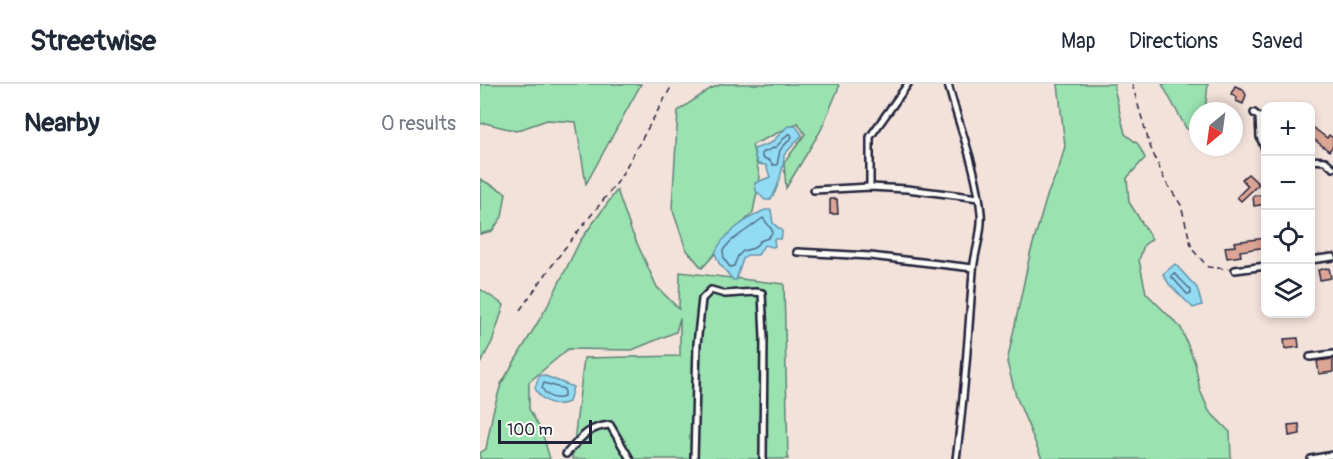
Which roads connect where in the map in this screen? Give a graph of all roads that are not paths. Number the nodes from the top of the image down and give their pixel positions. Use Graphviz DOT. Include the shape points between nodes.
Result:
graph roads {
  1 [pos="908,84"];
  2 [pos="948,84"];
  3 [pos="1254,113"];
  4 [pos="1261,139"];
  5 [pos="1315,160"];
  6 [pos="1333,168"];
  7 [pos="870,187"];
  8 [pos="814,190"];
  9 [pos="979,198"];
  10 [pos="797,252"];
  11 [pos="1333,257"];
  12 [pos="1315,259"];
  13 [pos="1261,267"];
  14 [pos="973,268"];
  15 [pos="1235,270"];
  16 [pos="1333,354"];
  17 [pos="1310,357"];
  18 [pos="566,454"];
  19 [pos="1333,455"];
  20 [pos="630,459"];
  21 [pos="694,459"];
  22 [pos="763,459"];
  23 [pos="956,459"];
  24 [pos="1311,459"];
  1 -- 7 [label="street" via="870,137"];
  2 -- 9 [label="street"];
  3 -- 4 [label="street" via="1259,117"];
  5 -- 6 [label="street" via="1325,161"];
  7 -- 8 [label="street"];
  7 -- 9 [label="street"];
  9 -- 14 [label="street" via="982,224"];
  10 -- 14 [label="street"];
  11 -- 12 [label="street"];
  13 -- 15 [label="street"];
  14 -- 23 [label="street"];
  16 -- 17 [label="street"];
  18 -- 20 [label="street" via="587,431 610,425"];
  19 -- 24 [label="street"];
  21 -- 22 [label="street" via="696,344 702,299 711,290 725,294 762,293"];
}
